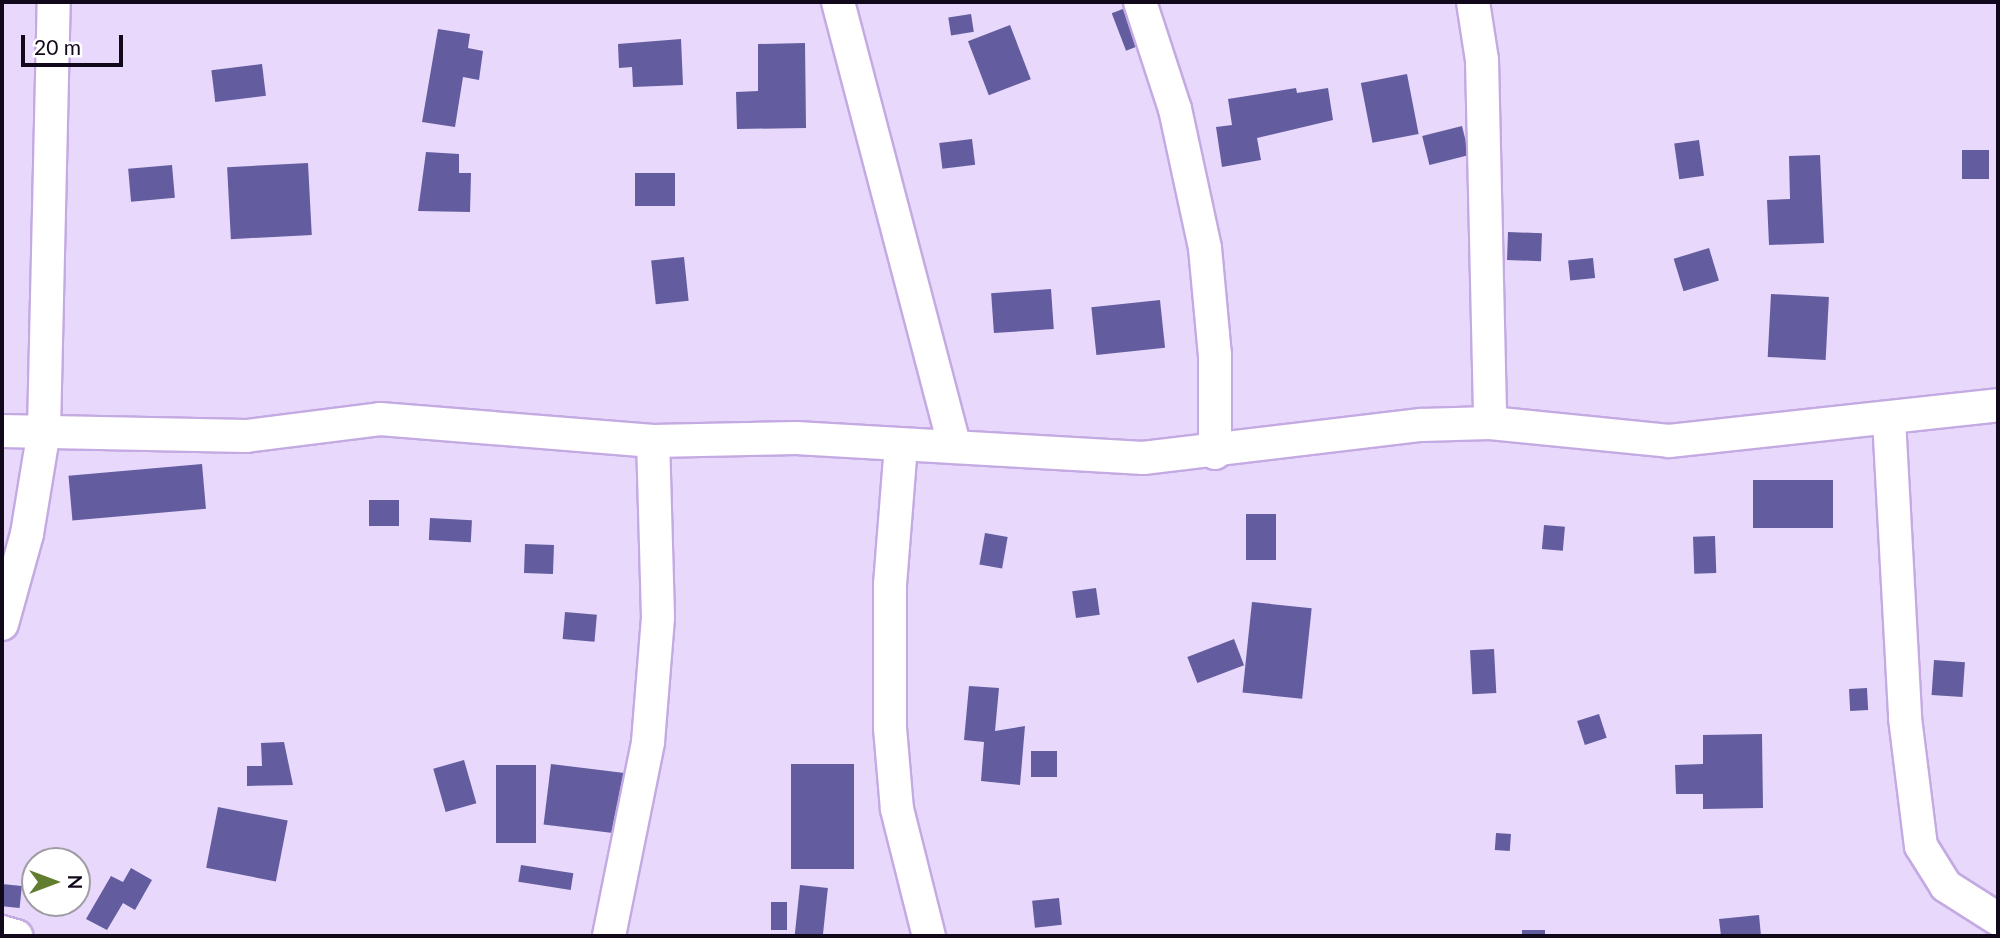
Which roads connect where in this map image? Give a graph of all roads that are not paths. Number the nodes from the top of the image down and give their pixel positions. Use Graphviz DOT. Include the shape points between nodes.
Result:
graph roads {
  1 [pos="54,2"];
  2 [pos="838,2"];
  3 [pos="1140,2"];
  4 [pos="1473,2"];
  5 [pos="1998,405"];
  6 [pos="1889,419"];
  7 [pos="1490,423"];
  8 [pos="44,430"];
  9 [pos="2,431"];
  10 [pos="653,441"];
  11 [pos="901,445"];
  12 [pos="955,447"];
  13 [pos="1215,453"];
  14 [pos="2,624"];
  15 [pos="1998,919"];
  16 [pos="2,932"];
  17 [pos="16,936"];
  18 [pos="608,936"];
  19 [pos="929,936"];
  1 -- 8 [label="street"];
  2 -- 12 [label="street"];
  3 -- 13 [label="street" via="1175,109 1205,248 1215,355"];
  4 -- 7 [label="street" via="1482,60"];
  5 -- 6 [label="street"];
  6 -- 7 [label="street" via="1669,441"];
  6 -- 15 [label="street" via="1905,718 1921,846 1946,886"];
  7 -- 13 [label="street" via="1344,433"];
  8 -- 9 [label="street"];
  8 -- 10 [label="street" via="246,436 380,419"];
  8 -- 14 [label="street" via="27,534"];
  10 -- 11 [label="street" via="796,438"];
  10 -- 18 [label="street" via="658,617 648,742"];
  11 -- 12 [label="street"];
  11 -- 19 [label="street" via="890,584 890,728 897,809"];
  12 -- 13 [label="street" via="1109,457"];
  16 -- 17 [label="street"];
}
